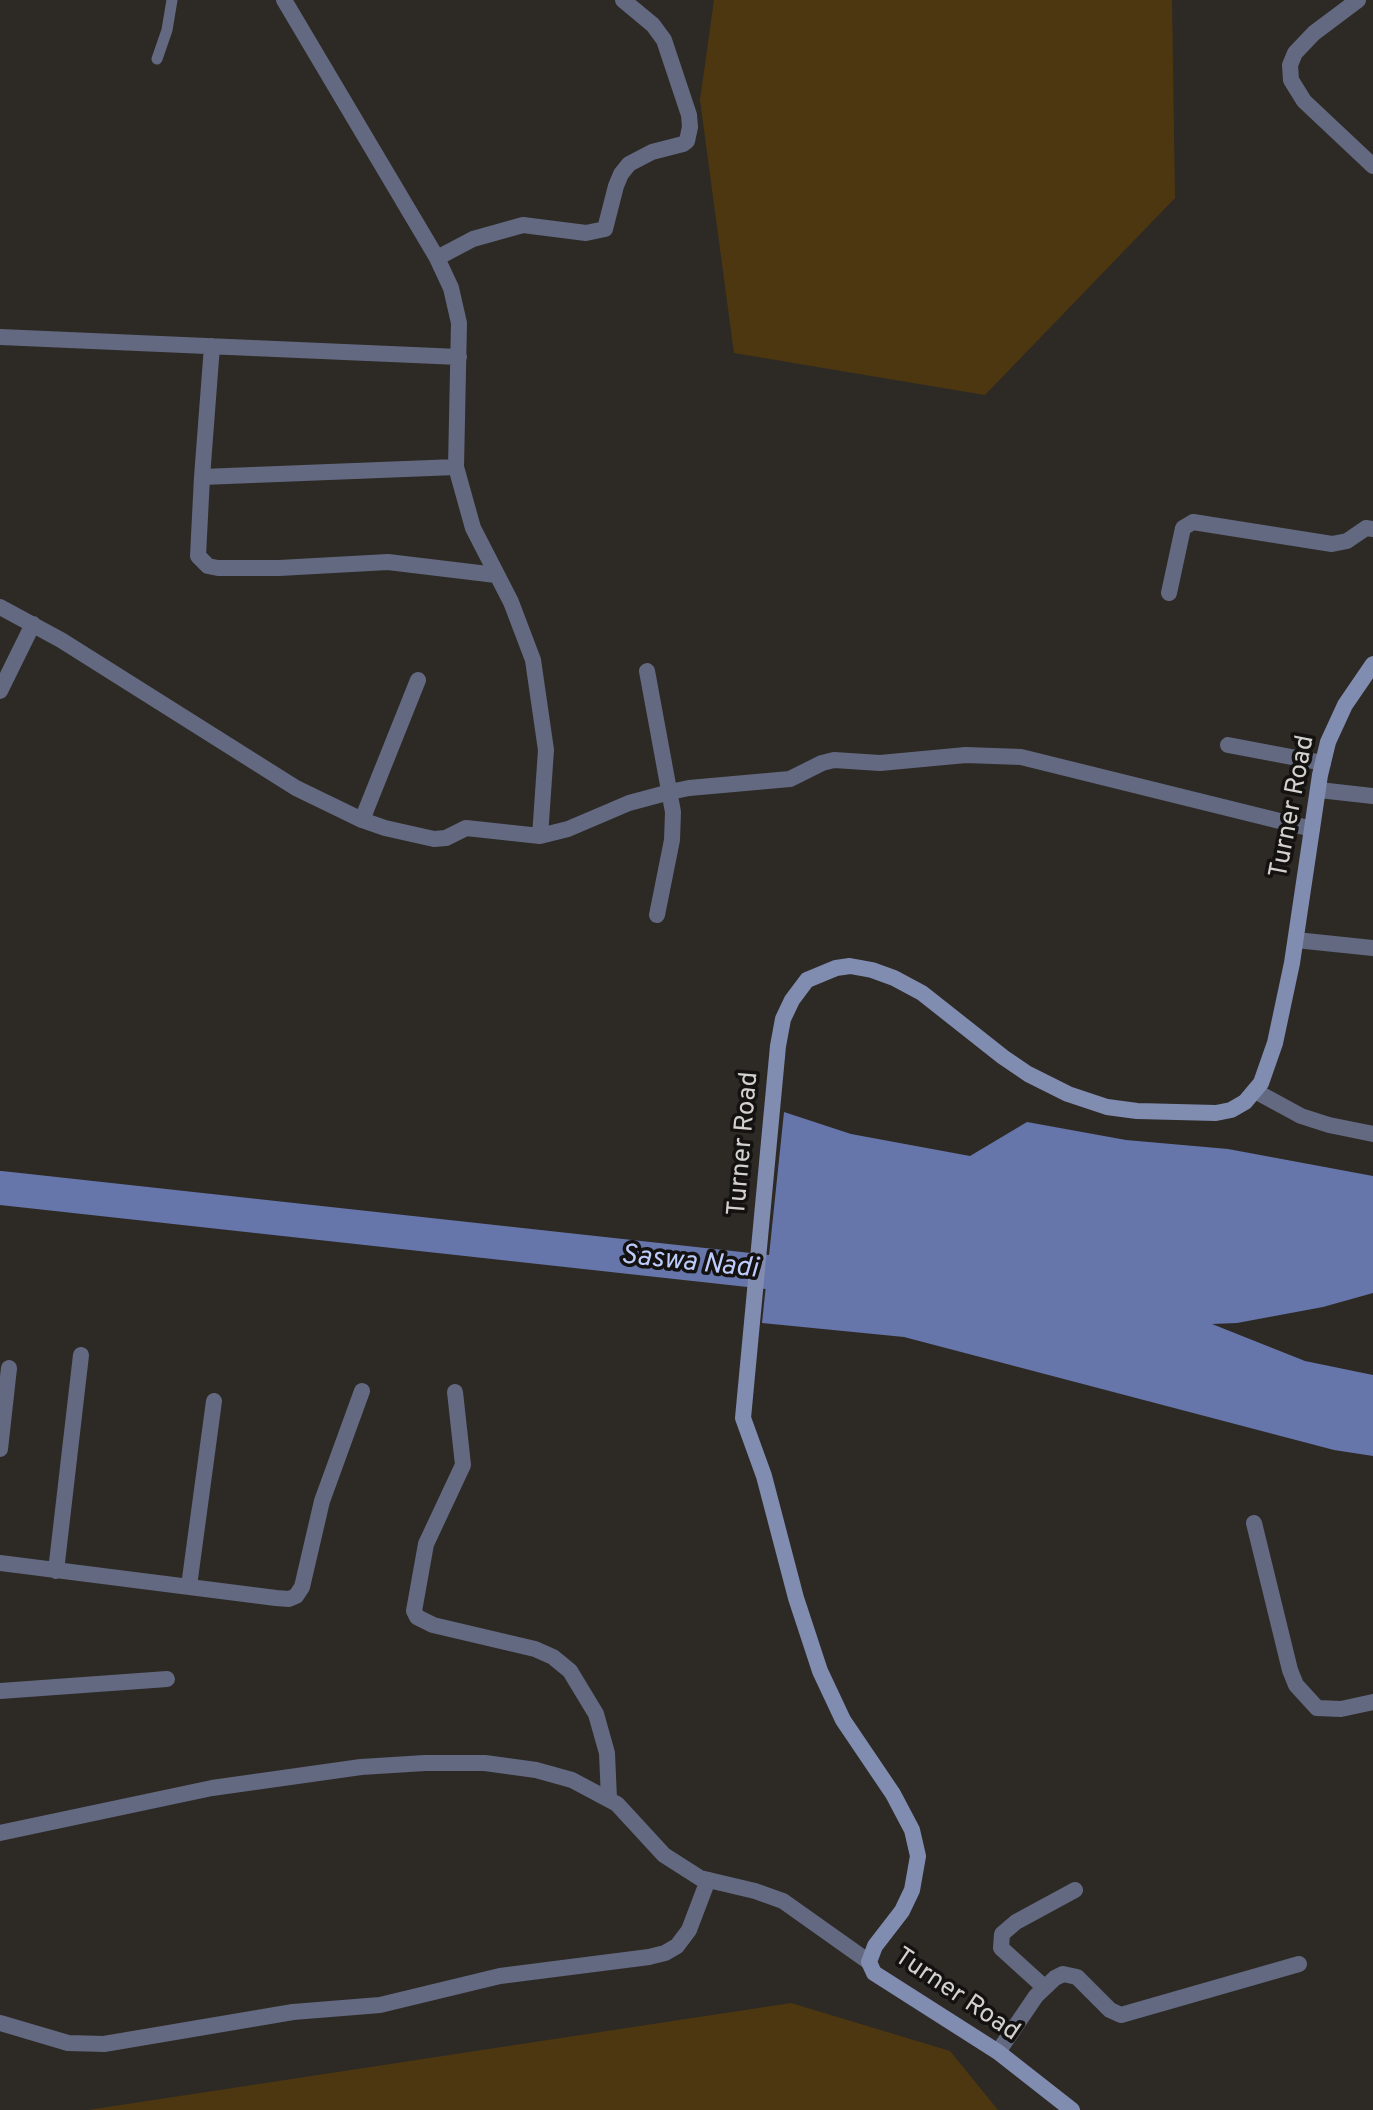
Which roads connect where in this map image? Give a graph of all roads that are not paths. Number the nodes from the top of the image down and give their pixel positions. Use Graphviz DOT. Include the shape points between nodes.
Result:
graph roads {
  1 [pos="172,0"];
  2 [pos="284,0"];
  3 [pos="623,0"];
  4 [pos="1358,0"];
  5 [pos="157,59"];
  6 [pos="1373,166"];
  7 [pos="437,258"];
  8 [pos="0,337"];
  9 [pos="212,346"];
  10 [pos="459,357"];
  11 [pos="456,467"];
  12 [pos="202,477"];
  13 [pos="1373,529"];
  14 [pos="496,575"];
  15 [pos="1169,593"];
  16 [pos="0,607"];
  17 [pos="33,624"];
  18 [pos="1373,664"];
  19 [pos="647,671"];
  20 [pos="418,680"];
  21 [pos="0,691"];
  22 [pos="1228,745"];
  23 [pos="1323,763"];
  24 [pos="1319,790"];
  25 [pos="670,792"];
  26 [pos="1373,796"];
  27 [pos="362,820"];
  28 [pos="1312,829"];
  29 [pos="540,836"];
  30 [pos="657,915"];
  31 [pos="1296,940"];
  32 [pos="1373,948"];
  33 [pos="1255,1091"];
  34 [pos="1373,1134"];
  35 [pos="81,1355"];
  36 [pos="9,1368"];
  37 [pos="362,1391"];
  38 [pos="455,1392"];
  39 [pos="214,1401"];
  40 [pos="0,1449"];
  41 [pos="1254,1523"];
  42 [pos="0,1563"];
  43 [pos="56,1571"];
  44 [pos="189,1586"];
  45 [pos="167,1679"];
  46 [pos="0,1691"];
  47 [pos="1373,1702"];
  48 [pos="609,1799"];
  49 [pos="0,1833"];
  50 [pos="708,1880"];
  51 [pos="1075,1890"];
  52 [pos="869,1962"];
  53 [pos="1299,1964"];
  54 [pos="1044,1987"];
  55 [pos="0,2023"];
  56 [pos="998,2052"];
  57 [pos="1072,2110"];
  1 -- 5 [label="lane"];
  2 -- 7 [label="street"];
  3 -- 7 [label="street" via="664,40 689,115 687,141 629,164 616,186 605,229 586,233 523,225 473,239"];
  4 -- 6 [label="street" via="1295,53 1291,80 1304,101"];
  7 -- 10 [label="street" via="459,323"];
  8 -- 9 [label="street"];
  9 -- 10 [label="street"];
  9 -- 12 [label="street"];
  10 -- 11 [label="street"];
  11 -- 12 [label="street"];
  11 -- 14 [label="street" via="473,528"];
  12 -- 14 [label="street" via="196,547 208,566 388,562"];
  13 -- 15 [label="street" via="1332,544 1193,522 1183,528"];
  14 -- 29 [label="street" via="523,633 538,686 546,750"];
  16 -- 17 [label="street"];
  17 -- 21 [label="street"];
  17 -- 27 [label="street" via="296,788"];
  18 -- 23 [label="main road, Turner Road" via="1333,728"];
  19 -- 25 [label="street"];
  20 -- 27 [label="street"];
  22 -- 23 [label="street"];
  23 -- 24 [label="main road, Turner Road"];
  24 -- 26 [label="street"];
  24 -- 28 [label="main road, Turner Road"];
  25 -- 28 [label="street" via="779,781 834,760 880,763 1005,756"];
  25 -- 29 [label="street"];
  25 -- 30 [label="street" via="672,840"];
  27 -- 29 [label="street" via="434,839 466,828"];
  28 -- 31 [label="main road, Turner Road"];
  31 -- 32 [label="street"];
  31 -- 33 [label="main road, Turner Road" via="1275,1043"];
  33 -- 34 [label="street" via="1301,1116"];
  33 -- 52 [label="main road, Turner Road" via="1231,1110 1216,1113 1107,1107 1028,1074 908,986 850,966 807,980 783,1019 743,1418 820,1671 843,1720 912,1830 918,1856 912,1890"];
  35 -- 43 [label="street"];
  36 -- 40 [label="street"];
  37 -- 44 [label="street" via="322,1501 296,1596"];
  38 -- 48 [label="street" via="463,1465 426,1544 414,1611 433,1625 535,1649 570,1671 596,1714 607,1753"];
  39 -- 44 [label="street"];
  41 -- 47 [label="street" via="1296,1685 1317,1708"];
  42 -- 43 [label="street"];
  43 -- 44 [label="street"];
  45 -- 46 [label="street"];
  48 -- 49 [label="street" via="536,1770 425,1763 212,1788"];
  48 -- 50 [label="street" via="664,1855"];
  50 -- 52 [label="street" via="783,1901"];
  50 -- 55 [label="street" via="689,1930 677,1946 649,1957 500,1976 380,2005 293,2012 104,2044 68,2043"];
  51 -- 54 [label="street" via="1002,1934 1001,1948"];
  52 -- 56 [label="main road, Turner Road" via="874,1973"];
  53 -- 54 [label="street" via="1121,2015 1069,1974"];
  54 -- 56 [label="street"];
  56 -- 57 [label="main road, Turner Road"];
}
